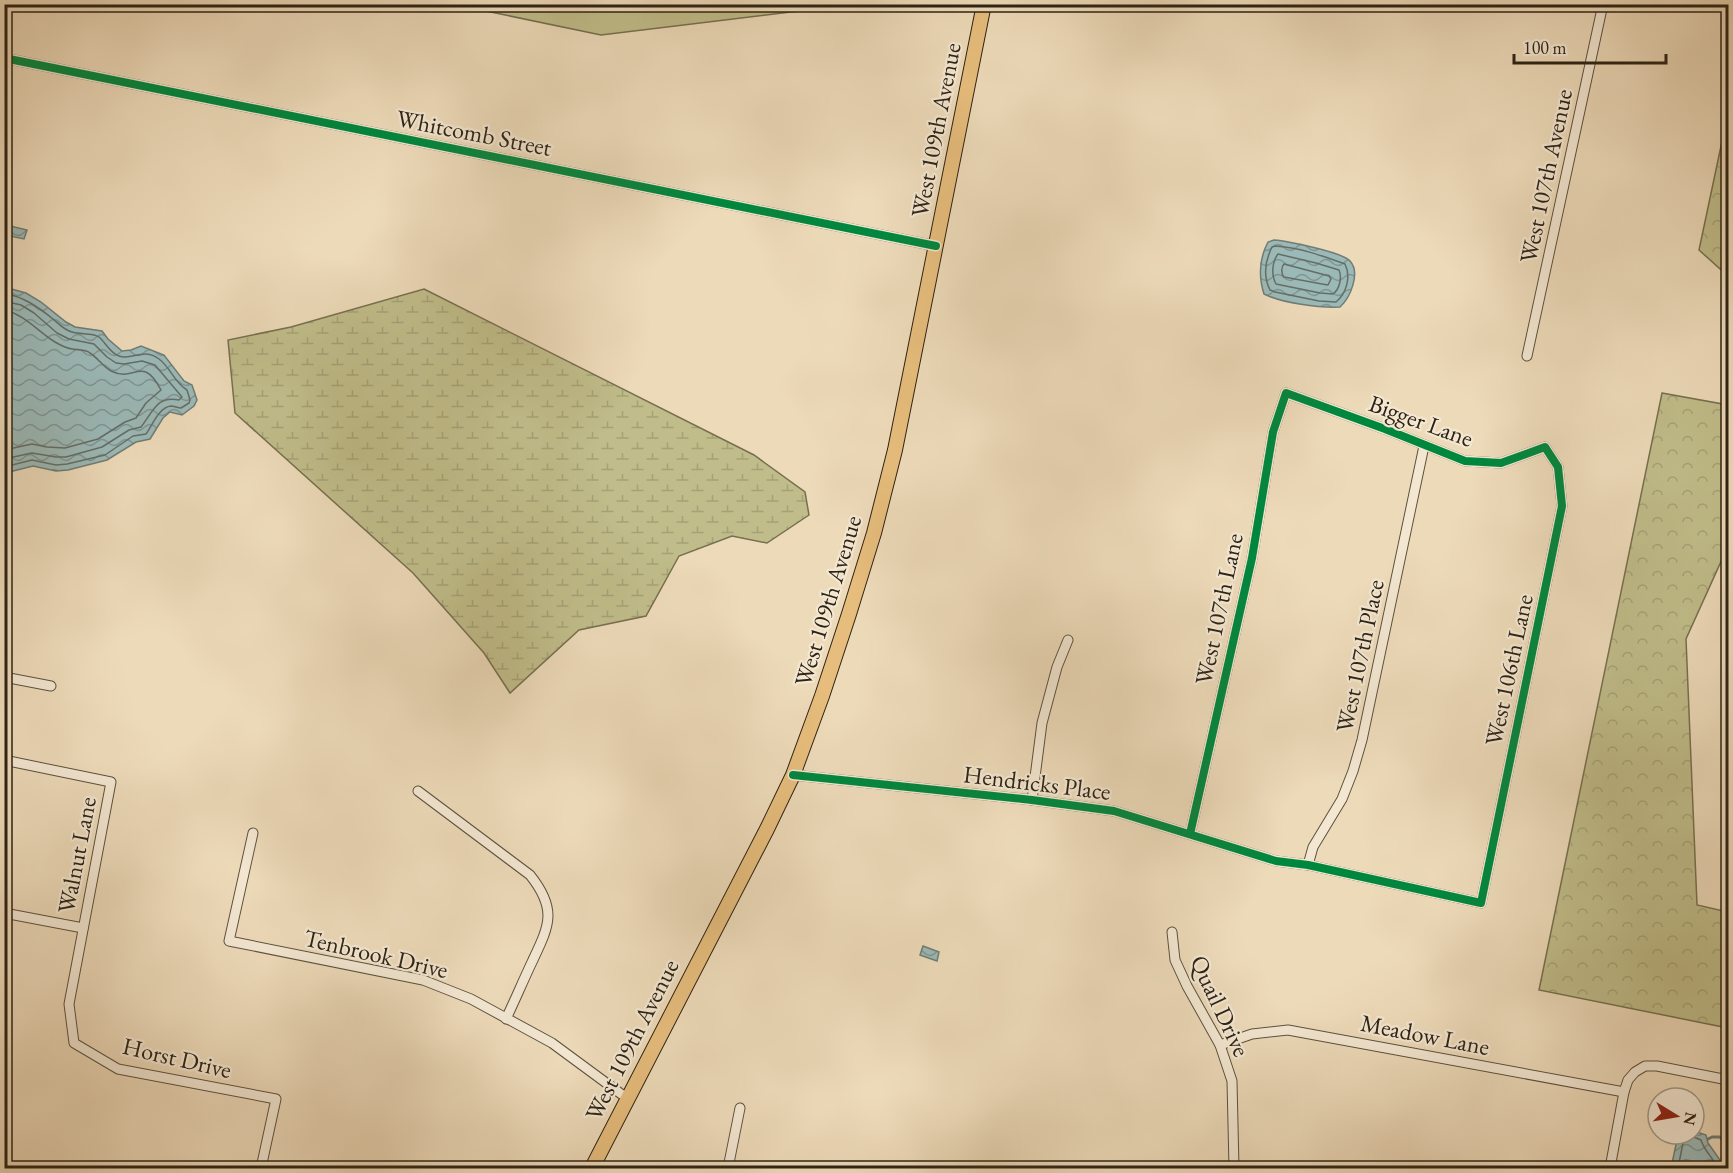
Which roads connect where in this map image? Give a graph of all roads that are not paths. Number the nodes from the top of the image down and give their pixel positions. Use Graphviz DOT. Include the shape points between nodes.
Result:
graph roads {
  1 [pos="984,4"];
  2 [pos="1603,4"];
  3 [pos="4,58"];
  4 [pos="936,246"];
  5 [pos="1527,356"];
  6 [pos="1286,393"];
  7 [pos="1424,446"];
  8 [pos="1545,447"];
  9 [pos="1068,640"];
  10 [pos="4,677"];
  11 [pos="51,686"];
  12 [pos="4,760"];
  13 [pos="793,775"];
  14 [pos="418,791"];
  15 [pos="1032,800"];
  16 [pos="253,833"];
  17 [pos="1190,834"];
  18 [pos="1308,865"];
  19 [pos="1481,903"];
  20 [pos="4,913"];
  21 [pos="83,928"];
  22 [pos="1172,932"];
  23 [pos="506,1019"];
  24 [pos="74,1042"];
  25 [pos="1220,1045"];
  26 [pos="1728,1080"];
  27 [pos="1624,1092"];
  28 [pos="628,1099"];
  29 [pos="740,1108"];
  30 [pos="261,1168"];
  31 [pos="592,1168"];
  32 [pos="729,1168"];
  33 [pos="1234,1168"];
  34 [pos="1610,1168"];
  1 -- 4 [label="main road, West 109th Avenue"];
  2 -- 5 [label="street, West 107th Avenue"];
  3 -- 4 [label="street, Whitcomb Street"];
  4 -- 13 [label="main road, West 109th Avenue" via="895,450 874,532"];
  6 -- 7 [label="street, Bigger Lane"];
  6 -- 17 [label="street, West 107th Lane" via="1273,432 1252,558"];
  7 -- 8 [label="street, Bigger Lane" via="1465,461 1501,463"];
  7 -- 18 [label="street, West 107th Place" via="1362,740 1342,800 1313,847"];
  8 -- 19 [label="street, West 106th Lane" via="1558,467 1562,506"];
  9 -- 15 [label="street" via="1042,723"];
  10 -- 11 [label="street"];
  12 -- 21 [label="street, Walnut Lane" via="111,782"];
  13 -- 15 [label="street, Hendricks Place"];
  13 -- 28 [label="main road, West 109th Avenue"];
  14 -- 23 [label="street" via="530,875 544,898 547,930"];
  15 -- 17 [label="street, Hendricks Place" via="1114,812"];
  16 -- 23 [label="street, Tenbrook Drive" via="229,941 423,980 471,999"];
  17 -- 18 [label="street, Hendricks Place" via="1276,861"];
  18 -- 19 [label="street, Hendricks Place"];
  20 -- 21 [label="street"];
  21 -- 24 [label="street, Walnut Lane" via="69,1004"];
  22 -- 25 [label="street, Quail Drive" via="1175,960"];
  23 -- 28 [label="street, Tenbrook Drive" via="552,1043"];
  24 -- 30 [label="street, Horst Drive" via="118,1069 276,1099"];
  25 -- 27 [label="street, Meadow Lane" via="1252,1034 1287,1030"];
  25 -- 33 [label="street, Quail Drive" via="1232,1081"];
  26 -- 27 [label="street" via="1645,1066 1635,1071"];
  27 -- 34 [label="street"];
  28 -- 31 [label="main road, West 109th Avenue"];
  29 -- 32 [label="street"];
}
